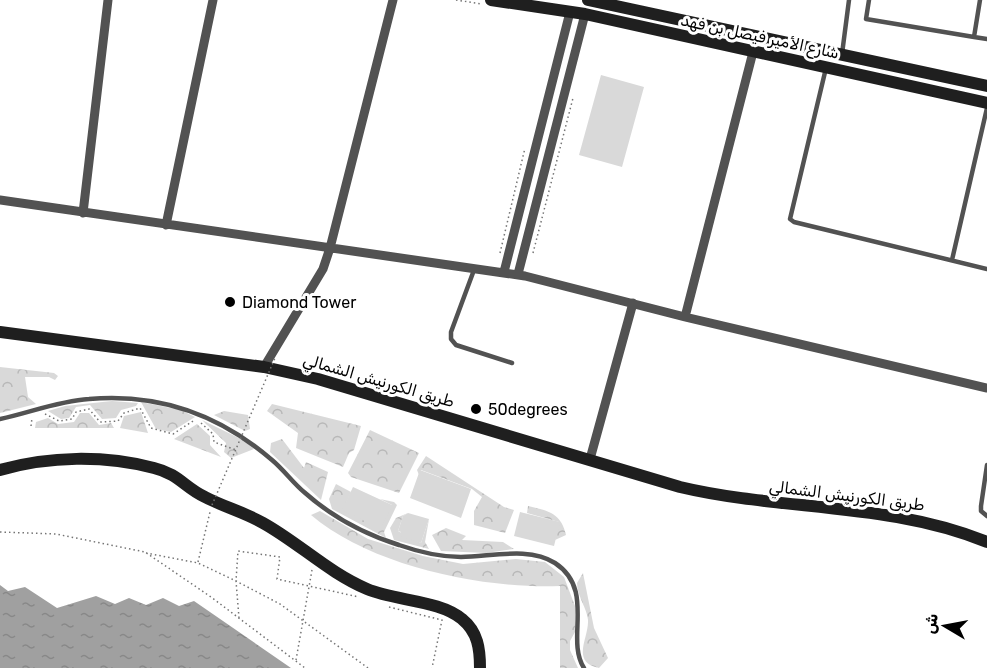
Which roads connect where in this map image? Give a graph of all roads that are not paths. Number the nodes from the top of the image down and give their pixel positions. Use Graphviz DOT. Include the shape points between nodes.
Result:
graph roads {
  1 [pos="108,0"];
  2 [pos="213,0"];
  3 [pos="393,0"];
  4 [pos="588,0"];
  5 [pos="849,0"];
  6 [pos="869,0"];
  7 [pos="980,0"];
  8 [pos="488,2"];
  9 [pos="570,12"];
  10 [pos="585,14"];
  11 [pos="974,37"];
  12 [pos="987,39"];
  13 [pos="753,52"];
  14 [pos="842,54"];
  15 [pos="902,67"];
  16 [pos="826,68"];
  17 [pos="898,83"];
  18 [pos="987,86"];
  19 [pos="987,103"];
  20 [pos="987,108"];
  21 [pos="0,200"];
  22 [pos="82,213"];
  23 [pos="166,225"];
  24 [pos="330,248"];
  25 [pos="952,260"];
  26 [pos="987,269"];
  27 [pos="474,270"];
  28 [pos="504,272"];
  29 [pos="518,274"];
  30 [pos="633,303"];
  31 [pos="685,317"];
  32 [pos="0,332"];
  33 [pos="512,363"];
  34 [pos="264,367"];
  35 [pos="987,388"];
  36 [pos="0,419"];
  37 [pos="590,459"];
  38 [pos="987,465"];
  39 [pos="0,470"];
  40 [pos="987,516"];
  41 [pos="987,542"];
  42 [pos="480,668"];
  43 [pos="584,668"];
  1 -- 22 [label="street"];
  2 -- 23 [label="street"];
  3 -- 24 [label="street"];
  4 -- 14 [label="main road, شارع الأمير فيصل بن فهد"];
  5 -- 14 [label="lane"];
  6 -- 11 [label="lane" via="866,18"];
  7 -- 11 [label="lane"];
  8 -- 9 [label="main road, شارع الأمير فيصل بن فهد"];
  9 -- 10 [label="main road, شارع الأمير فيصل بن فهد"];
  9 -- 28 [label="street"];
  10 -- 13 [label="main road, شارع الأمير فيصل بن فهد"];
  10 -- 29 [label="street"];
  11 -- 12 [label="lane"];
  13 -- 16 [label="main road, شارع الأمير فيصل بن فهد"];
  13 -- 31 [label="street"];
  14 -- 15 [label="main road, شارع الأمير فيصل بن فهد"];
  15 -- 17 [label="main road"];
  15 -- 18 [label="main road, شارع الأمير فيصل بن فهد"];
  16 -- 17 [label="main road, شارع الأمير فيصل بن فهد"];
  16 -- 25 [label="lane" via="790,219"];
  17 -- 19 [label="main road, شارع الأمير فيصل بن فهد"];
  20 -- 25 [label="lane"];
  21 -- 22 [label="street"];
  22 -- 23 [label="street"];
  23 -- 24 [label="street"];
  24 -- 27 [label="street"];
  24 -- 34 [label="street"];
  25 -- 26 [label="lane"];
  27 -- 28 [label="street"];
  27 -- 33 [label="lane" via="451,339 456,345"];
  28 -- 29 [label="street"];
  29 -- 30 [label="street"];
  30 -- 31 [label="street"];
  30 -- 37 [label="street"];
  31 -- 35 [label="street"];
  32 -- 34 [label="main road, طريق الكورنيش الشمالي"];
  34 -- 37 [label="main road, طريق الكورنيش الشمالي" via="318,379"];
  36 -- 43 [label="lane" via="87,399 118,398 188,408 247,438 303,492 333,515 365,532 438,555 519,554 555,563 568,576 574,590 579,609 578,655"];
  37 -- 41 [label="main road, طريق الكورنيش الشمالي" via="718,495 906,517"];
  38 -- 40 [label="lane" via="981,506"];
  39 -- 42 [label="main road" via="25,463 72,459 153,468 180,478 205,497 264,523 367,589 456,614 480,645"];
}
